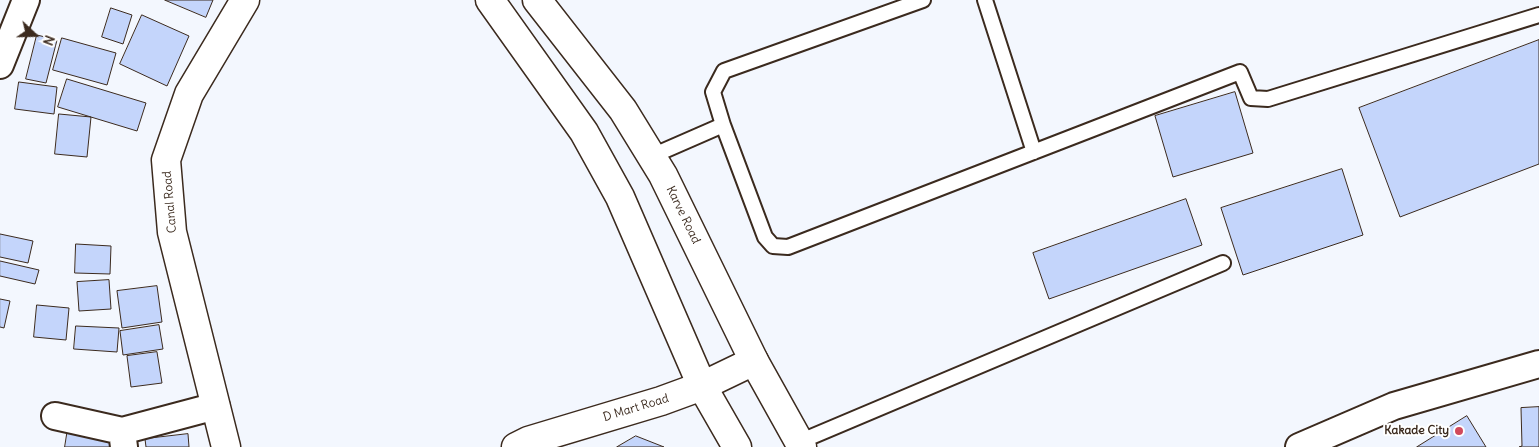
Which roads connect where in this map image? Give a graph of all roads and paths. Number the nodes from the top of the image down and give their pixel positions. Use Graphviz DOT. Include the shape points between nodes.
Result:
graph roads {
  1 [pos="245,0"];
  2 [pos="490,0"];
  3 [pos="537,0"];
  4 [pos="923,0"];
  5 [pos="985,0"];
  6 [pos="15,12"];
  7 [pos="1539,14"];
  8 [pos="0,65"];
  9 [pos="723,125"];
  10 [pos="1034,152"];
  11 [pos="652,156"];
  12 [pos="1223,263"];
  13 [pos="754,361"];
  14 [pos="1539,364"];
  15 [pos="702,386"];
  16 [pos="216,406"];
  17 [pos="55,416"];
  18 [pos="123,439"];
  19 [pos="800,445"];
  20 [pos="226,447"];
  21 [pos="516,447"];
  22 [pos="737,447"];
  23 [pos="1299,447"];
  1 -- 16 [label="main road, Canal Road" via="189,94 166,160 172,232"];
  2 -- 15 [label="main road" via="584,132 620,197"];
  3 -- 11 [label="main road, Karve Road" via="623,110"];
  4 -- 9 [label="lane" via="724,71 713,92"];
  5 -- 10 [label="lane"];
  6 -- 8 [label="street"];
  7 -- 10 [label="lane" via="1268,99 1251,98 1240,72"];
  9 -- 10 [label="lane" via="765,238 774,246 788,247"];
  9 -- 11 [label="lane"];
  11 -- 13 [label="main road, Karve Road"];
  12 -- 19 [label="lane"];
  13 -- 15 [label="main road, D Mart Road"];
  13 -- 19 [label="main road, Karve Road"];
  14 -- 23 [label="street" via="1394,406"];
  15 -- 21 [label="main road, D Mart Road"];
  15 -- 22 [label="main road"];
  16 -- 18 [label="street"];
  16 -- 20 [label="main road, Canal Road"];
  17 -- 18 [label="street"];
}
